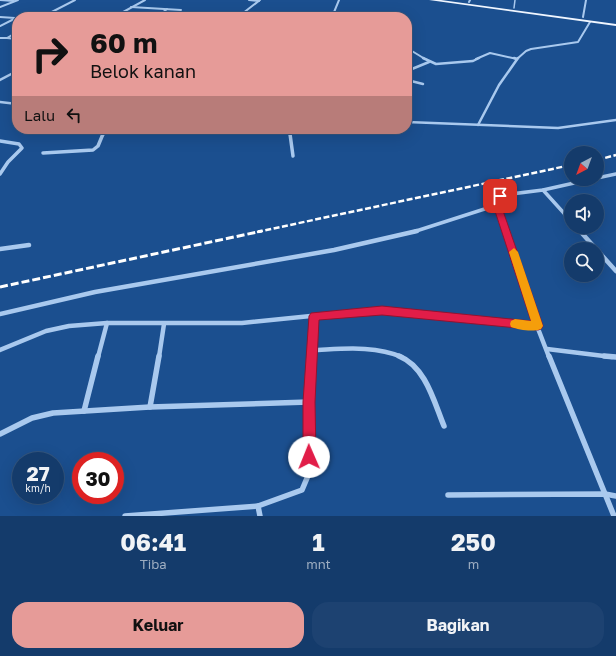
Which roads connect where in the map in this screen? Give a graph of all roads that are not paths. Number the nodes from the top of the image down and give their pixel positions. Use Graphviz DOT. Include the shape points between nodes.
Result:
graph roads {
  1 [pos="0,0"];
  2 [pos="75,0"];
  3 [pos="145,0"];
  4 [pos="249,0"];
  5 [pos="259,0"];
  6 [pos="339,0"];
  7 [pos="431,0"];
  8 [pos="456,0"];
  9 [pos="515,0"];
  10 [pos="586,0"];
  11 [pos="16,1"];
  12 [pos="470,1"];
  13 [pos="0,7"];
  14 [pos="131,7"];
  15 [pos="514,8"];
  16 [pos="167,9"];
  17 [pos="181,10"];
  18 [pos="52,12"];
  19 [pos="122,12"];
  20 [pos="163,12"];
  21 [pos="244,12"];
  22 [pos="334,12"];
  23 [pos="540,13"];
  24 [pos="556,16"];
  25 [pos="0,17"];
  26 [pos="583,17"];
  27 [pos="12,18"];
  28 [pos="12,20"];
  29 [pos="590,22"];
  30 [pos="616,22"];
  31 [pos="0,26"];
  32 [pos="616,26"];
  33 [pos="12,35"];
  34 [pos="0,38"];
  35 [pos="7,38"];
  36 [pos="12,38"];
  37 [pos="412,51"];
  38 [pos="517,59"];
  39 [pos="429,62"];
  40 [pos="412,70"];
  41 [pos="12,74"];
  42 [pos="0,80"];
  43 [pos="412,81"];
  44 [pos="423,84"];
  45 [pos="0,102"];
  46 [pos="12,103"];
  47 [pos="616,120"];
  48 [pos="412,122"];
  49 [pos="478,125"];
  50 [pos="103,134"];
  51 [pos="290,134"];
  52 [pos="0,142"];
  53 [pos="43,153"];
  54 [pos="293,156"];
  55 [pos="0,174"];
  56 [pos="616,174"];
  57 [pos="604,177"];
  58 [pos="564,185"];
  59 [pos="543,190"];
  60 [pos="497,205"];
  61 [pos="564,213"];
  62 [pos="583,234"];
  63 [pos="590,242"];
  64 [pos="29,245"];
  65 [pos="0,249"];
  66 [pos="604,257"];
  67 [pos="616,271"];
  68 [pos="0,314"];
  69 [pos="315,316"];
  70 [pos="107,323"];
  71 [pos="164,324"];
  72 [pos="538,326"];
  73 [pos="547,349"];
  74 [pos="0,350"];
  75 [pos="312,350"];
  76 [pos="616,357"];
  77 [pos="309,402"];
  78 [pos="150,407"];
  79 [pos="84,411"];
  80 [pos="444,426"];
  81 [pos="0,434"];
  82 [pos="605,494"];
  83 [pos="448,495"];
  84 [pos="616,496"];
  85 [pos="258,506"];
  86 [pos="125,516"];
  87 [pos="260,516"];
  88 [pos="614,516"];
  1 -- 11 [label="street"];
  2 -- 18 [label="street"];
  3 -- 14 [label="street"];
  4 -- 5 [label="street"];
  5 -- 21 [label="street"];
  6 -- 22 [label="street"];
  7 -- 23 [label="main road"];
  8 -- 12 [label="main road"];
  9 -- 15 [label="lane"];
  10 -- 26 [label="street"];
  11 -- 13 [label="street"];
  12 -- 15 [label="main road"];
  14 -- 16 [label="street"];
  14 -- 19 [label="street"];
  15 -- 23 [label="main road"];
  16 -- 17 [label="street"];
  16 -- 20 [label="street"];
  23 -- 24 [label="main road"];
  24 -- 26 [label="main road"];
  24 -- 29 [label="main road"];
  25 -- 27 [label="street"];
  26 -- 30 [label="main road"];
  28 -- 31 [label="street"];
  29 -- 32 [label="main road"];
  29 -- 38 [label="street" via="578,42 528,50"];
  33 -- 35 [label="street"];
  34 -- 35 [label="street"];
  35 -- 36 [label="street"];
  37 -- 39 [label="street"];
  38 -- 39 [label="street" via="493,53 473,61 436,64"];
  38 -- 49 [label="street" via="485,107"];
  39 -- 40 [label="street"];
  41 -- 42 [label="street"];
  43 -- 44 [label="street"];
  45 -- 46 [label="street"];
  47 -- 49 [label="street" via="558,128"];
  48 -- 49 [label="street"];
  50 -- 53 [label="street" via="98,146 93,150"];
  51 -- 54 [label="street"];
  52 -- 55 [label="street" via="22,146"];
  56 -- 57 [label="street"];
  58 -- 59 [label="street"];
  59 -- 60 [label="street" via="503,195 498,198"];
  59 -- 61 [label="street"];
  60 -- 68 [label="street" via="382,240 137,283"];
  60 -- 72 [label="street"];
  62 -- 63 [label="street"];
  64 -- 65 [label="street"];
  66 -- 67 [label="street"];
  69 -- 71 [label="street" via="242,323"];
  69 -- 72 [label="street" via="382,310"];
  69 -- 75 [label="street"];
  70 -- 71 [label="street"];
  70 -- 74 [label="street" via="58,328"];
  70 -- 79 [label="street"];
  71 -- 78 [label="street"];
  72 -- 73 [label="street"];
  73 -- 76 [label="street"];
  73 -- 82 [label="street"];
  75 -- 77 [label="street"];
  75 -- 80 [label="street" via="366,349 392,353 407,359 422,377"];
  77 -- 78 [label="street"];
  77 -- 85 [label="street" via="310,471 307,481 302,490"];
  78 -- 79 [label="street"];
  79 -- 81 [label="street" via="42,414"];
  82 -- 83 [label="street"];
  82 -- 84 [label="street"];
  82 -- 88 [label="street"];
  85 -- 86 [label="street"];
  85 -- 87 [label="street"];
}
